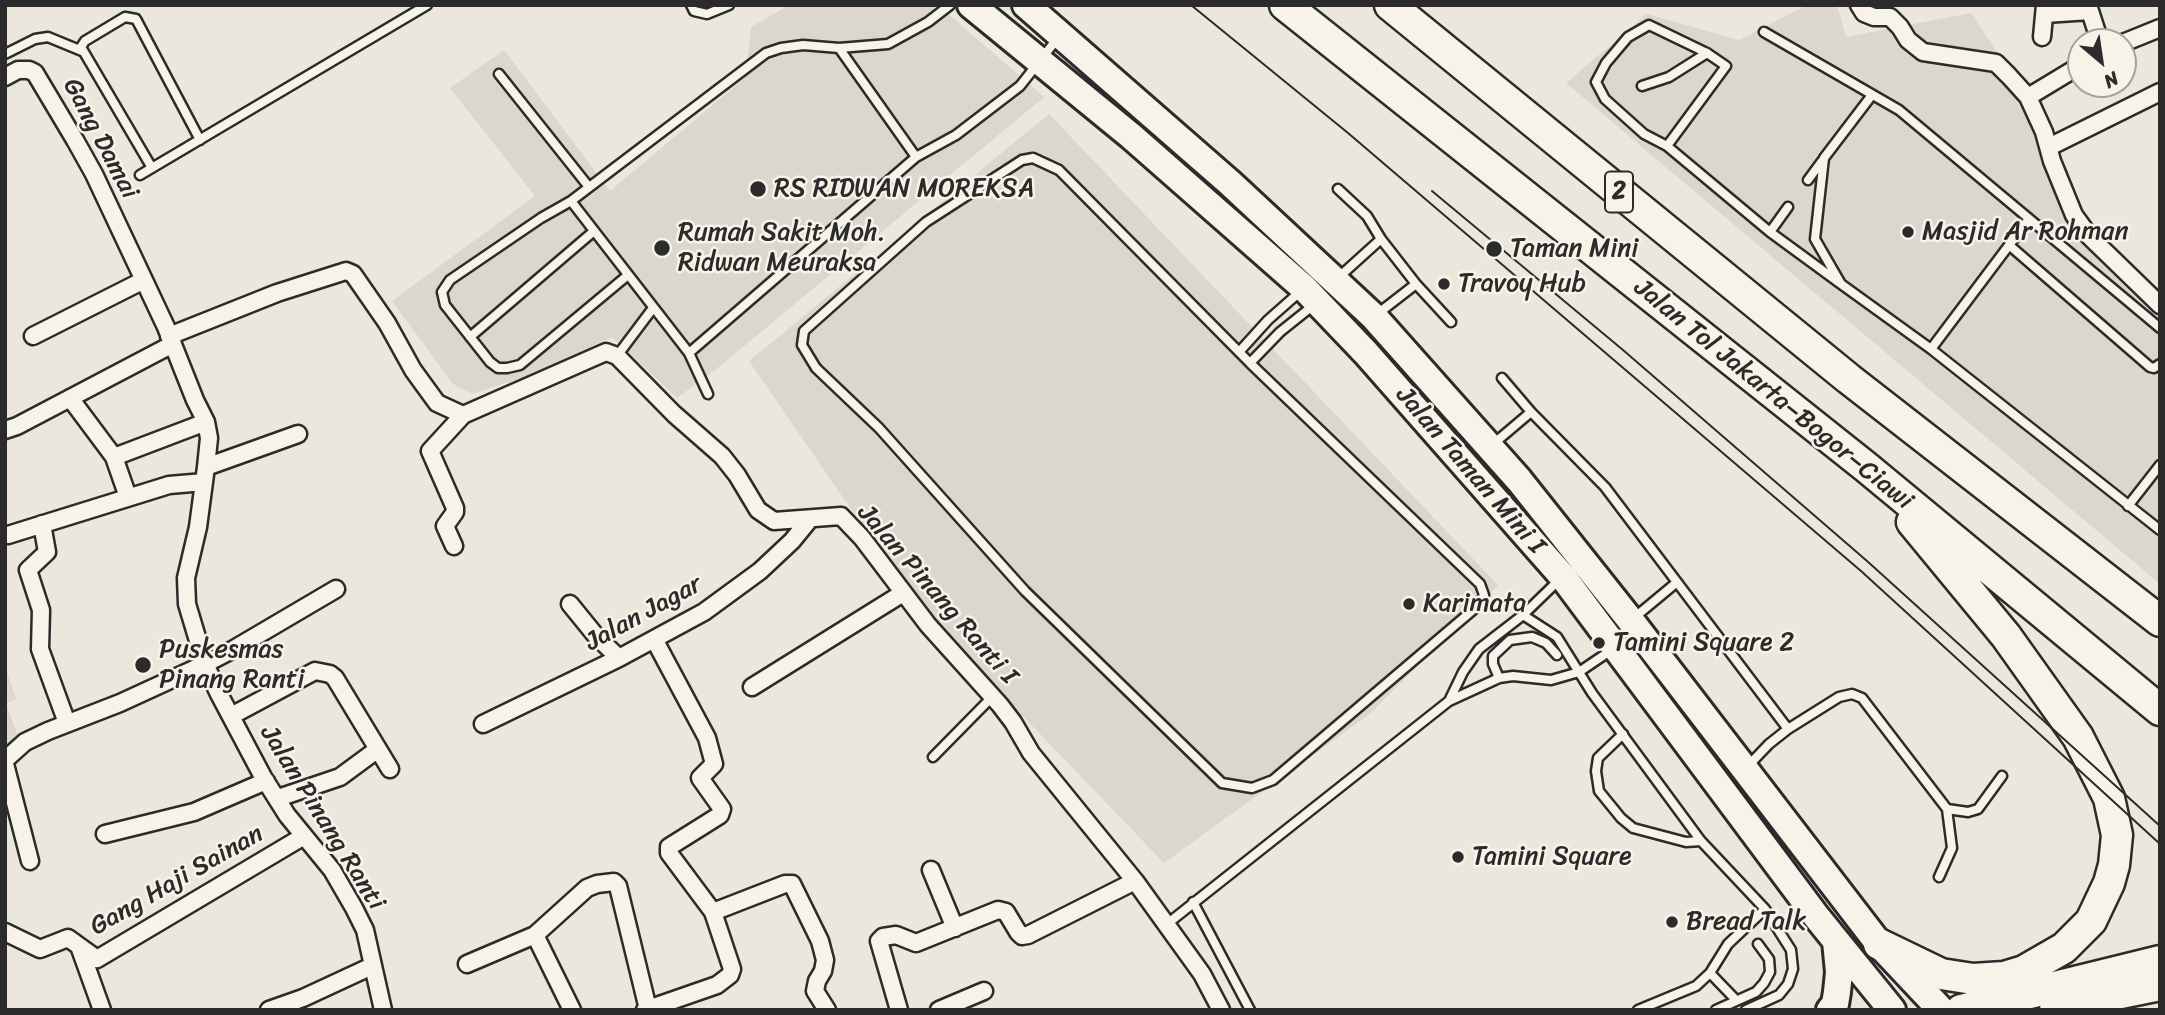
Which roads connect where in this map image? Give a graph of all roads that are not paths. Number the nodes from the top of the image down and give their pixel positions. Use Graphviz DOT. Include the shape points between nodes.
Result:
graph roads {
  1 [pos="427,5"];
  2 [pos="691,5"];
  3 [pos="729,5"];
  4 [pos="950,5"];
  5 [pos="971,5"];
  6 [pos="1026,5"];
  7 [pos="1285,5"];
  8 [pos="1390,5"];
  9 [pos="1859,5"];
  10 [pos="2045,10"];
  11 [pos="2095,28"];
  12 [pos="2160,28"];
  13 [pos="1764,32"];
  14 [pos="1061,34"];
  15 [pos="2042,37"];
  16 [pos="2137,37"];
  17 [pos="839,48"];
  18 [pos="82,51"];
  19 [pos="1707,53"];
  20 [pos="5,54"];
  21 [pos="1040,61"];
  22 [pos="2067,73"];
  23 [pos="499,74"];
  24 [pos="5,77"];
  25 [pos="1642,86"];
  26 [pos="2160,92"];
  27 [pos="1872,95"];
  28 [pos="2028,97"];
  29 [pos="200,140"];
  30 [pos="1667,146"];
  31 [pos="2049,147"];
  32 [pos="916,157"];
  33 [pos="1824,158"];
  34 [pos="152,168"];
  35 [pos="141,175"];
  36 [pos="1808,180"];
  37 [pos="589,187"];
  38 [pos="1338,189"];
  39 [pos="571,201"];
  40 [pos="1788,207"];
  41 [pos="116,220"];
  42 [pos="2028,220"];
  43 [pos="594,231"];
  44 [pos="1770,232"];
  45 [pos="1381,240"];
  46 [pos="2009,245"];
  47 [pos="628,275"];
  48 [pos="144,280"];
  49 [pos="1335,281"];
  50 [pos="1416,284"];
  51 [pos="1841,284"];
  52 [pos="1310,296"];
  53 [pos="2160,305"];
  54 [pos="653,307"];
  55 [pos="1374,317"];
  56 [pos="1451,322"];
  57 [pos="2160,328"];
  58 [pos="33,336"];
  59 [pos="470,337"];
  60 [pos="171,340"];
  61 [pos="1931,349"];
  62 [pos="1239,352"];
  63 [pos="689,353"];
  64 [pos="617,356"];
  65 [pos="1250,363"];
  66 [pos="2160,365"];
  67 [pos="1502,378"];
  68 [pos="708,394"];
  69 [pos="70,398"];
  70 [pos="1531,412"];
  71 [pos="463,415"];
  72 [pos="206,422"];
  73 [pos="5,430"];
  74 [pos="298,434"];
  75 [pos="1490,448"];
  76 [pos="114,457"];
  77 [pos="2160,465"];
  78 [pos="1867,467"];
  79 [pos="205,475"];
  80 [pos="128,497"];
  81 [pos="2128,506"];
  82 [pos="810,519"];
  83 [pos="42,524"];
  84 [pos="2160,530"];
  85 [pos="8,535"];
  86 [pos="454,546"];
  87 [pos="1563,577"];
  88 [pos="1676,583"];
  89 [pos="336,589"];
  90 [pos="902,593"];
  91 [pos="570,604"];
  92 [pos="1523,615"];
  93 [pos="1631,621"];
  94 [pos="2160,621"];
  95 [pos="654,639"];
  96 [pos="1615,647"];
  97 [pos="1557,655"];
  98 [pos="619,658"];
  99 [pos="205,664"];
  100 [pos="1579,672"];
  101 [pos="1499,678"];
  102 [pos="752,687"];
  103 [pos="993,696"];
  104 [pos="1448,701"];
  105 [pos="2160,710"];
  106 [pos="231,716"];
  107 [pos="67,723"];
  108 [pos="483,724"];
  109 [pos="1788,729"];
  110 [pos="1623,734"];
  111 [pos="378,749"];
  112 [pos="933,757"];
  113 [pos="5,762"];
  114 [pos="390,769"];
  115 [pos="1744,769"];
  116 [pos="2002,776"];
  117 [pos="266,781"];
  118 [pos="278,799"];
  119 [pos="1947,809"];
  120 [pos="106,834"];
  121 [pos="304,836"];
  122 [pos="1701,841"];
  123 [pos="30,861"];
  124 [pos="931,870"];
  125 [pos="1940,877"];
  126 [pos="1135,881"];
  127 [pos="1193,902"];
  128 [pos="1765,909"];
  129 [pos="713,912"];
  130 [pos="1167,925"];
  131 [pos="955,928"];
  132 [pos="5,932"];
  133 [pos="535,935"];
  134 [pos="1836,941"];
  135 [pos="77,943"];
  136 [pos="1758,944"];
  137 [pos="1879,944"];
  138 [pos="2160,961"];
  139 [pos="467,964"];
  140 [pos="372,966"];
  141 [pos="1710,973"];
  142 [pos="2160,985"];
  143 [pos="1916,986"];
  144 [pos="984,991"];
  145 [pos="1736,1000"];
  146 [pos="647,1009"];
  147 [pos="1887,1009"];
  148 [pos="102,1010"];
  149 [pos="269,1010"];
  150 [pos="383,1010"];
  151 [pos="572,1010"];
  152 [pos="827,1010"];
  153 [pos="899,1010"];
  154 [pos="940,1010"];
  155 [pos="1221,1010"];
  156 [pos="1250,1010"];
  157 [pos="1639,1010"];
  158 [pos="1716,1010"];
  159 [pos="1746,1010"];
  160 [pos="1829,1010"];
  161 [pos="1941,1010"];
  162 [pos="1961,1010"];
  163 [pos="2055,1010"];
  1 -- 29 [label="lane"];
  2 -- 3 [label="lane" via="694,11 708,13"];
  4 -- 17 [label="lane" via="888,44"];
  5 -- 21 [label="main road, Jalan Taman Mini I"];
  6 -- 14 [label="main road, Jalan Taman Mini I"];
  7 -- 78 [label="highway, Jalan Tol Jakarta–Bogor–Ciawi / 2"];
  8 -- 94 [label="highway, 2" via="1838,370"];
  9 -- 28 [label="street" via="1864,13 1890,18 1923,52 1996,63"];
  10 -- 11 [label="street" via="2090,11"];
  10 -- 15 [label="street"];
  12 -- 16 [label="street"];
  13 -- 27 [label="lane"];
  14 -- 21 [label="lane"];
  14 -- 49 [label="main road, Jalan Taman Mini I"];
  17 -- 32 [label="lane"];
  17 -- 37 [label="lane" via="803,45 766,53"];
  18 -- 20 [label="lane" via="41,37"];
  18 -- 29 [label="lane" via="85,41 125,17 134,17"];
  18 -- 34 [label="lane"];
  19 -- 25 [label="lane" via="1670,77"];
  19 -- 30 [label="lane" via="1726,69"];
  19 -- 30 [label="lane" via="1648,26 1628,37 1597,82 1605,99 1644,134"];
  21 -- 32 [label="lane" via="1002,102"];
  21 -- 52 [label="main road, Jalan Taman Mini I"];
  22 -- 28 [label="street"];
  23 -- 37 [label="lane"];
  24 -- 41 [label="street, Gang Damai" via="29,70 38,77"];
  26 -- 31 [label="street"];
  27 -- 33 [label="lane"];
  27 -- 42 [label="lane" via="1899,110"];
  28 -- 31 [label="street"];
  29 -- 34 [label="lane"];
  30 -- 44 [label="lane"];
  31 -- 53 [label="street" via="2074,215 2090,237"];
  32 -- 63 [label="lane"];
  33 -- 36 [label="lane"];
  33 -- 51 [label="lane" via="1815,239"];
  34 -- 35 [label="lane"];
  37 -- 39 [label="lane"];
  38 -- 45 [label="lane" via="1367,216"];
  39 -- 43 [label="lane"];
  39 -- 59 [label="lane" via="446,284 442,292 445,305"];
  40 -- 44 [label="lane"];
  41 -- 48 [label="street, Jalan Pinang Ranti"];
  42 -- 46 [label="lane"];
  42 -- 57 [label="lane"];
  43 -- 47 [label="lane"];
  43 -- 59 [label="lane"];
  44 -- 51 [label="lane"];
  45 -- 49 [label="lane"];
  45 -- 50 [label="lane"];
  46 -- 61 [label="lane"];
  46 -- 66 [label="lane" via="2150,367"];
  47 -- 54 [label="lane"];
  47 -- 59 [label="lane" via="520,365 498,368"];
  48 -- 58 [label="street"];
  48 -- 60 [label="street, Jalan Pinang Ranti"];
  49 -- 55 [label="main road, Jalan Taman Mini I"];
  50 -- 55 [label="lane"];
  50 -- 56 [label="lane"];
  51 -- 61 [label="lane"];
  52 -- 62 [label="lane" via="1268,320"];
  52 -- 65 [label="lane"];
  52 -- 87 [label="main road, Jalan Taman Mini I"];
  54 -- 63 [label="lane"];
  54 -- 64 [label="lane"];
  55 -- 75 [label="main road, Jalan Taman Mini I"];
  60 -- 69 [label="street"];
  60 -- 71 [label="street" via="277,293 346,271 353,274 437,402"];
  60 -- 72 [label="street, Jalan Pinang Ranti"];
  61 -- 81 [label="lane"];
  62 -- 65 [label="lane"];
  62 -- 65 [label="lane" via="1059,170 1033,158 1022,160 926,222 804,331 802,345 816,368 879,428 1026,591 1222,783 1252,788 1273,780 1480,604 1484,595 1480,584"];
  63 -- 68 [label="lane"];
  64 -- 71 [label="street" via="606,352"];
  64 -- 82 [label="street, Jalan Pinang Ranti I" via="722,456 758,510 774,521"];
  67 -- 70 [label="lane"];
  69 -- 73 [label="street"];
  69 -- 76 [label="street"];
  70 -- 75 [label="lane"];
  70 -- 88 [label="lane" via="1605,486"];
  71 -- 86 [label="street" via="430,451 455,508 445,525"];
  72 -- 76 [label="street"];
  72 -- 79 [label="street, Jalan Pinang Ranti"];
  74 -- 79 [label="street"];
  75 -- 93 [label="main road, Jalan Taman Mini I"];
  76 -- 80 [label="street"];
  77 -- 81 [label="lane"];
  78 -- 105 [label="highway, Jalan Tol Jakarta–Bogor–Ciawi / 2"];
  78 -- 137 [label="highway" via="2006,636 2078,737 2109,797 2116,835 2114,865 2091,921 2064,948 2024,971 1973,979 1941,974"];
  79 -- 80 [label="street"];
  79 -- 99 [label="street, Jalan Pinang Ranti" via="186,578 187,604"];
  80 -- 83 [label="street"];
  81 -- 84 [label="lane"];
  82 -- 90 [label="street, Jalan Pinang Ranti I" via="841,516 884,564"];
  82 -- 95 [label="street, Jalan Jagar" via="760,570 704,612"];
  83 -- 85 [label="street"];
  83 -- 107 [label="street" via="47,552 29,570 41,610 40,649"];
  87 -- 92 [label="lane"];
  87 -- 96 [label="main road, Jalan Taman Mini I"];
  88 -- 93 [label="lane"];
  88 -- 109 [label="lane"];
  89 -- 99 [label="street"];
  90 -- 102 [label="street"];
  90 -- 103 [label="street, Jalan Pinang Ranti I"];
  91 -- 98 [label="street"];
  92 -- 100 [label="lane" via="1557,637"];
  92 -- 104 [label="lane" via="1479,649"];
  93 -- 115 [label="main road, Jalan Taman Mini I"];
  95 -- 98 [label="street, Jalan Jagar"];
  95 -- 129 [label="street" via="700,723 715,761 700,779 721,806 721,813 668,850"];
  96 -- 100 [label="lane"];
  96 -- 134 [label="main road, Jalan Taman Mini I"];
  97 -- 101 [label="lane" via="1532,637 1510,640 1493,656"];
  98 -- 108 [label="street, Jalan Jagar"];
  99 -- 106 [label="street, Jalan Pinang Ranti"];
  99 -- 107 [label="street"];
  100 -- 101 [label="lane" via="1550,680"];
  100 -- 110 [label="lane"];
  101 -- 104 [label="lane"];
  103 -- 112 [label="lane"];
  103 -- 126 [label="street, Jalan Pinang Ranti I" via="1031,753"];
  104 -- 127 [label="lane"];
  106 -- 111 [label="street" via="314,671 322,671 335,678"];
  106 -- 117 [label="street, Jalan Pinang Ranti"];
  107 -- 113 [label="street" via="25,742"];
  109 -- 115 [label="lane"];
  109 -- 119 [label="lane" via="1839,697 1852,694 1862,698"];
  110 -- 122 [label="lane"];
  110 -- 122 [label="lane" via="1598,758 1599,790 1633,828 1686,842"];
  111 -- 114 [label="street"];
  111 -- 118 [label="street" via="340,777"];
  113 -- 123 [label="street"];
  115 -- 137 [label="main road, Jalan Taman Mini I"];
  116 -- 119 [label="lane" via="1978,809"];
  117 -- 118 [label="street, Jalan Pinang Ranti"];
  117 -- 120 [label="street" via="194,812"];
  118 -- 121 [label="street, Jalan Pinang Ranti"];
  119 -- 125 [label="lane" via="1951,848"];
  121 -- 135 [label="street, Gang Haji Sainan" via="97,959"];
  121 -- 140 [label="street, Jalan Pinang Ranti" via="332,870 354,908 365,930"];
  122 -- 128 [label="lane"];
  124 -- 131 [label="street"];
  126 -- 130 [label="street, Jalan Pinang Ranti I"];
  126 -- 131 [label="street" via="1028,935 1022,936 1002,910"];
  127 -- 130 [label="lane"];
  127 -- 156 [label="lane"];
  128 -- 141 [label="lane" via="1728,944"];
  128 -- 159 [label="lane" via="1791,950 1793,969 1779,995"];
  129 -- 146 [label="street" via="732,972 716,985"];
  129 -- 152 [label="street" via="792,884 820,941 825,960 815,991"];
  130 -- 155 [label="street, Jalan Pinang Ranti I"];
  131 -- 153 [label="street" via="916,943 896,935 879,941"];
  132 -- 135 [label="street" via="40,949 68,937"];
  133 -- 139 [label="street"];
  133 -- 146 [label="street" via="587,888 614,882"];
  133 -- 151 [label="street"];
  134 -- 147 [label="main road, Jalan Taman Mini I"];
  134 -- 160 [label="main road" via="1839,972 1835,1004"];
  135 -- 148 [label="street"];
  136 -- 145 [label="lane" via="1769,959 1770,972 1756,992"];
  137 -- 143 [label="main road, Jalan Taman Mini I"];
  138 -- 162 [label="highway"];
  140 -- 149 [label="street"];
  140 -- 150 [label="street, Jalan Pinang Ranti"];
  141 -- 145 [label="lane"];
  141 -- 157 [label="lane" via="1696,986"];
  142 -- 163 [label="highway"];
  143 -- 147 [label="main road"];
  143 -- 161 [label="main road, Jalan Taman Mini I"];
  144 -- 154 [label="street"];
  145 -- 158 [label="lane"];
}
